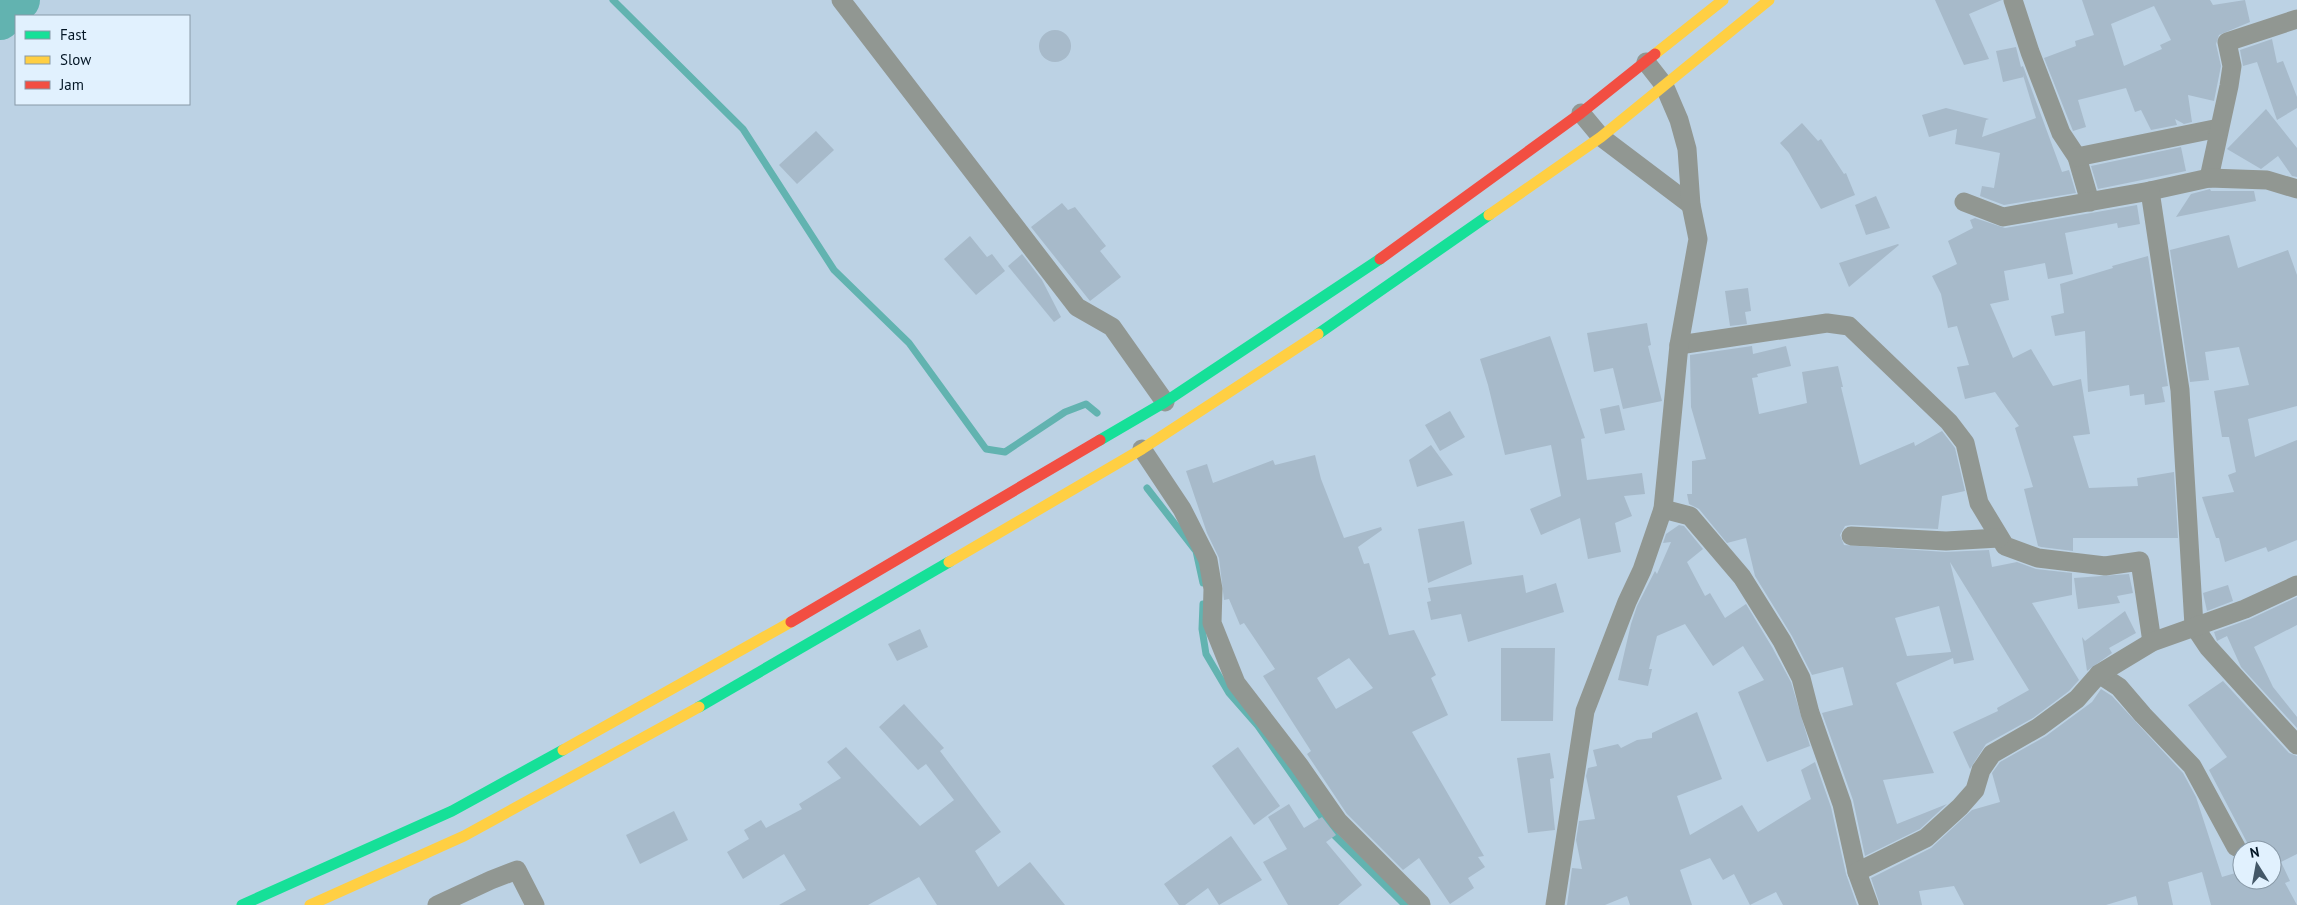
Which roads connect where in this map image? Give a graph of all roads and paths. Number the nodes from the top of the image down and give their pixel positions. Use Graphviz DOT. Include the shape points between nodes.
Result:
graph roads {
  1 [pos="841,0"];
  2 [pos="1723,0"];
  3 [pos="1769,0"];
  4 [pos="2013,0"];
  5 [pos="2297,19"];
  6 [pos="1646,62"];
  7 [pos="1664,85"];
  8 [pos="1581,113"];
  9 [pos="2219,128"];
  10 [pos="1601,137"];
  11 [pos="2077,157"];
  12 [pos="2209,178"];
  13 [pos="2297,189"];
  14 [pos="2150,191"];
  15 [pos="1964,202"];
  16 [pos="2090,202"];
  17 [pos="1690,206"];
  18 [pos="1679,345"];
  19 [pos="1166,402"];
  20 [pos="1142,449"];
  21 [pos="1663,509"];
  22 [pos="1850,536"];
  23 [pos="1998,538"];
  24 [pos="2297,585"];
  25 [pos="2194,626"];
  26 [pos="2152,642"];
  27 [pos="2098,674"];
  28 [pos="2297,745"];
  29 [pos="2232,840"];
  30 [pos="1857,872"];
  31 [pos="242,905"];
  32 [pos="310,905"];
  33 [pos="438,905"];
  34 [pos="535,905"];
  35 [pos="1420,905"];
  36 [pos="1555,905"];
  37 [pos="1869,905"];
  1 -- 19 [label="street" via="1077,307 1112,327"];
  2 -- 6 [label="main road"];
  3 -- 7 [label="main road"];
  4 -- 11 [label="street" via="2061,133"];
  5 -- 9 [label="street" via="2227,42 2232,66"];
  6 -- 7 [label="street"];
  6 -- 8 [label="main road"];
  7 -- 10 [label="main road"];
  7 -- 17 [label="street" via="1687,149"];
  8 -- 10 [label="street"];
  8 -- 19 [label="main road" via="1390,252"];
  9 -- 11 [label="street"];
  9 -- 12 [label="street"];
  10 -- 17 [label="street"];
  10 -- 20 [label="main road" via="1390,286"];
  11 -- 16 [label="street"];
  12 -- 13 [label="street" via="2267,180"];
  12 -- 14 [label="street"];
  14 -- 16 [label="street"];
  14 -- 25 [label="street" via="2180,390"];
  15 -- 16 [label="street" via="2003,217"];
  17 -- 18 [label="street" via="1698,239"];
  18 -- 21 [label="street"];
  18 -- 23 [label="street" via="1827,324 1849,326 1949,422 1965,443 1979,503"];
  19 -- 31 [label="main road" via="866,579 469,802"];
  20 -- 32 [label="main road" via="593,766 464,836"];
  20 -- 35 [label="street" via="1182,509 1208,560 1213,589 1212,622 1236,683 1338,821"];
  21 -- 30 [label="street" via="1690,516 1742,577 1782,640 1801,678 1842,804"];
  21 -- 36 [label="street" via="1585,711"];
  22 -- 23 [label="street" via="1946,541"];
  23 -- 26 [label="street" via="2005,546 2038,558 2105,566 2140,561"];
  24 -- 25 [label="street" via="2245,610"];
  25 -- 26 [label="street"];
  25 -- 28 [label="street" via="2208,647"];
  26 -- 27 [label="street"];
  27 -- 29 [label="street" via="2119,687 2192,766"];
  27 -- 30 [label="street" via="2055,716 1992,754 1981,770 1975,790 1926,838"];
  30 -- 37 [label="street"];
  33 -- 34 [label="street" via="517,870"];
}
